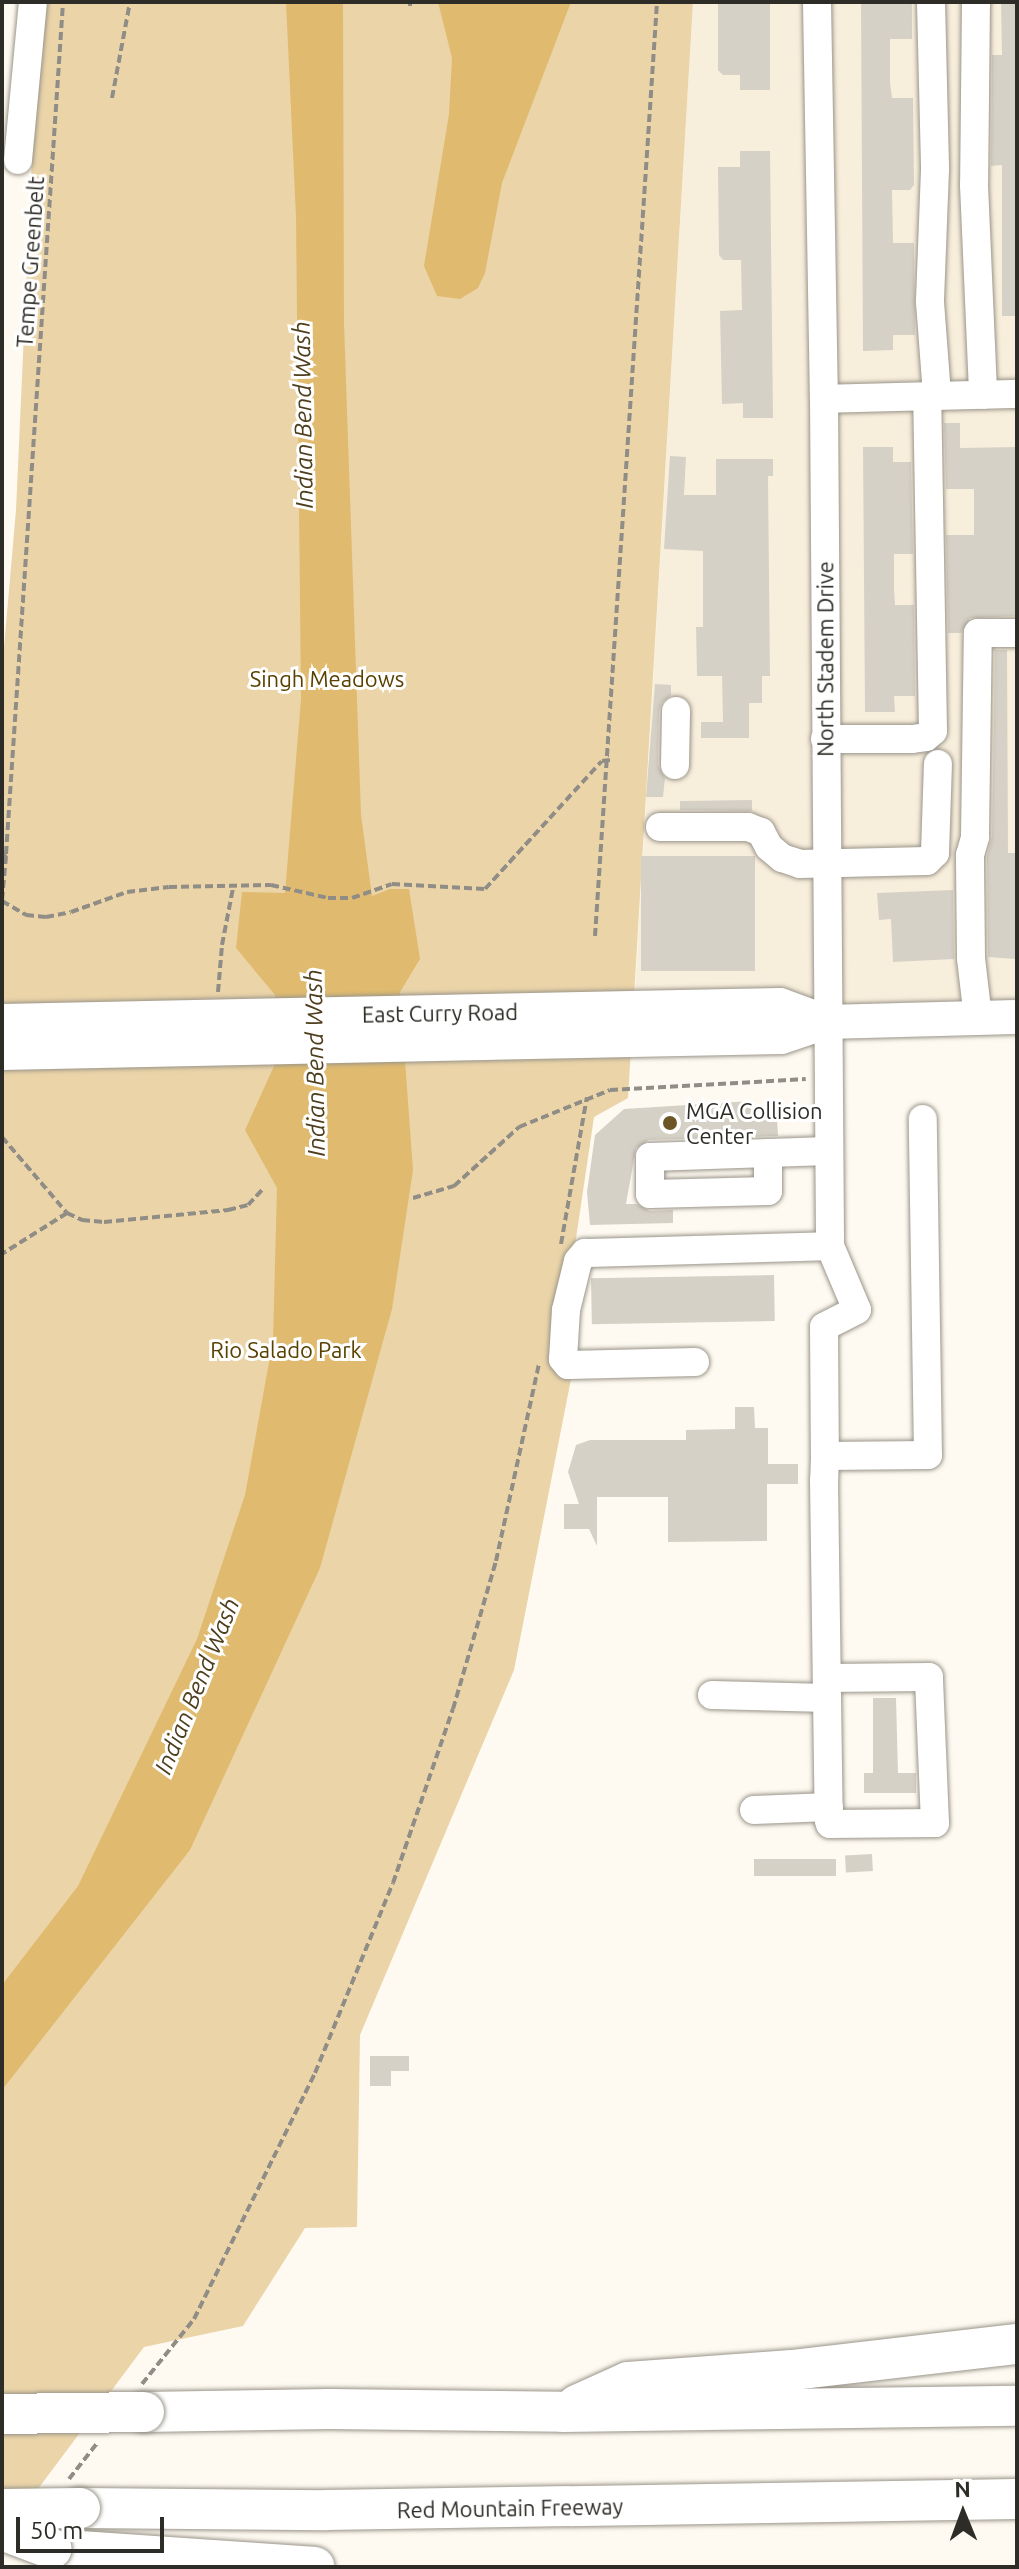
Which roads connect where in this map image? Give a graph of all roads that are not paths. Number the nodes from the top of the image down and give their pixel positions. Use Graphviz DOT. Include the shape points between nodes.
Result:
graph roads {
  1 [pos="33,2"];
  2 [pos="817,2"];
  3 [pos="931,2"];
  4 [pos="976,2"];
  5 [pos="18,160"];
  6 [pos="1017,394"];
  7 [pos="983,395"];
  8 [pos="932,396"];
  9 [pos="824,399"];
  10 [pos="1017,633"];
  11 [pos="676,711"];
  12 [pos="825,739"];
  13 [pos="938,764"];
  14 [pos="675,765"];
  15 [pos="660,827"];
  16 [pos="825,862"];
  17 [pos="1017,1017"];
  18 [pos="978,1018"];
  19 [pos="2,1021"];
  20 [pos="826,1022"];
  21 [pos="254,1032"];
  22 [pos="2,1053"];
  23 [pos="923,1119"];
  24 [pos="828,1151"];
  25 [pos="768,1153"];
  26 [pos="830,1246"];
  27 [pos="695,1362"];
  28 [pos="825,1456"];
  29 [pos="827,1688"];
  30 [pos="712,1695"];
  31 [pos="829,1807"];
  32 [pos="754,1810"];
  33 [pos="1017,2344"];
  34 [pos="1017,2406"];
  35 [pos="563,2412"];
  36 [pos="2,2414"];
  37 [pos="1017,2499"];
  38 [pos="2,2509"];
  39 [pos="2,2530"];
  40 [pos="314,2567"];
  1 -- 5 [label="street"];
  2 -- 9 [label="street, North Stadem Drive"];
  3 -- 8 [label="street"];
  4 -- 7 [label="street" via="974,185"];
  6 -- 7 [label="street"];
  7 -- 8 [label="street"];
  8 -- 9 [label="street"];
  8 -- 12 [label="street" via="933,731 912,739"];
  9 -- 12 [label="street, North Stadem Drive"];
  10 -- 18 [label="street" via="978,633 975,837 970,855 971,958"];
  11 -- 14 [label="street"];
  12 -- 16 [label="street, North Stadem Drive"];
  13 -- 16 [label="street" via="935,853 927,861"];
  15 -- 16 [label="street" via="748,827 761,832 782,858 800,864"];
  16 -- 20 [label="street, North Stadem Drive"];
  17 -- 18 [label="main road, East Curry Road"];
  18 -- 20 [label="main road, East Curry Road"];
  19 -- 21 [label="main road, East Curry Road" via="218,1017"];
  20 -- 21 [label="main road, East Curry Road" via="781,1037 422,1029"];
  20 -- 24 [label="street, North Stadem Drive"];
  21 -- 22 [label="main road, East Curry Road"];
  23 -- 28 [label="street" via="928,1455"];
  24 -- 25 [label="street"];
  24 -- 26 [label="street, North Stadem Drive"];
  26 -- 27 [label="street" via="585,1253 578,1261 566,1310 563,1359 568,1365"];
  26 -- 28 [label="street, North Stadem Drive" via="857,1310 824,1327"];
  28 -- 29 [label="street"];
  29 -- 30 [label="street"];
  29 -- 31 [label="street"];
  29 -- 31 [label="street" via="929,1677 937,1819 930,1825 833,1825"];
  31 -- 32 [label="street"];
  33 -- 35 [label="highway" via="628,2382"];
  34 -- 35 [label="highway"];
  35 -- 36 [label="highway, bridge" via="139,2403"];
  37 -- 38 [label="highway, Red Mountain Freeway, bridge" via="326,2510 73,2495"];
  39 -- 40 [label="highway, bridge" via="52,2549"];
}
